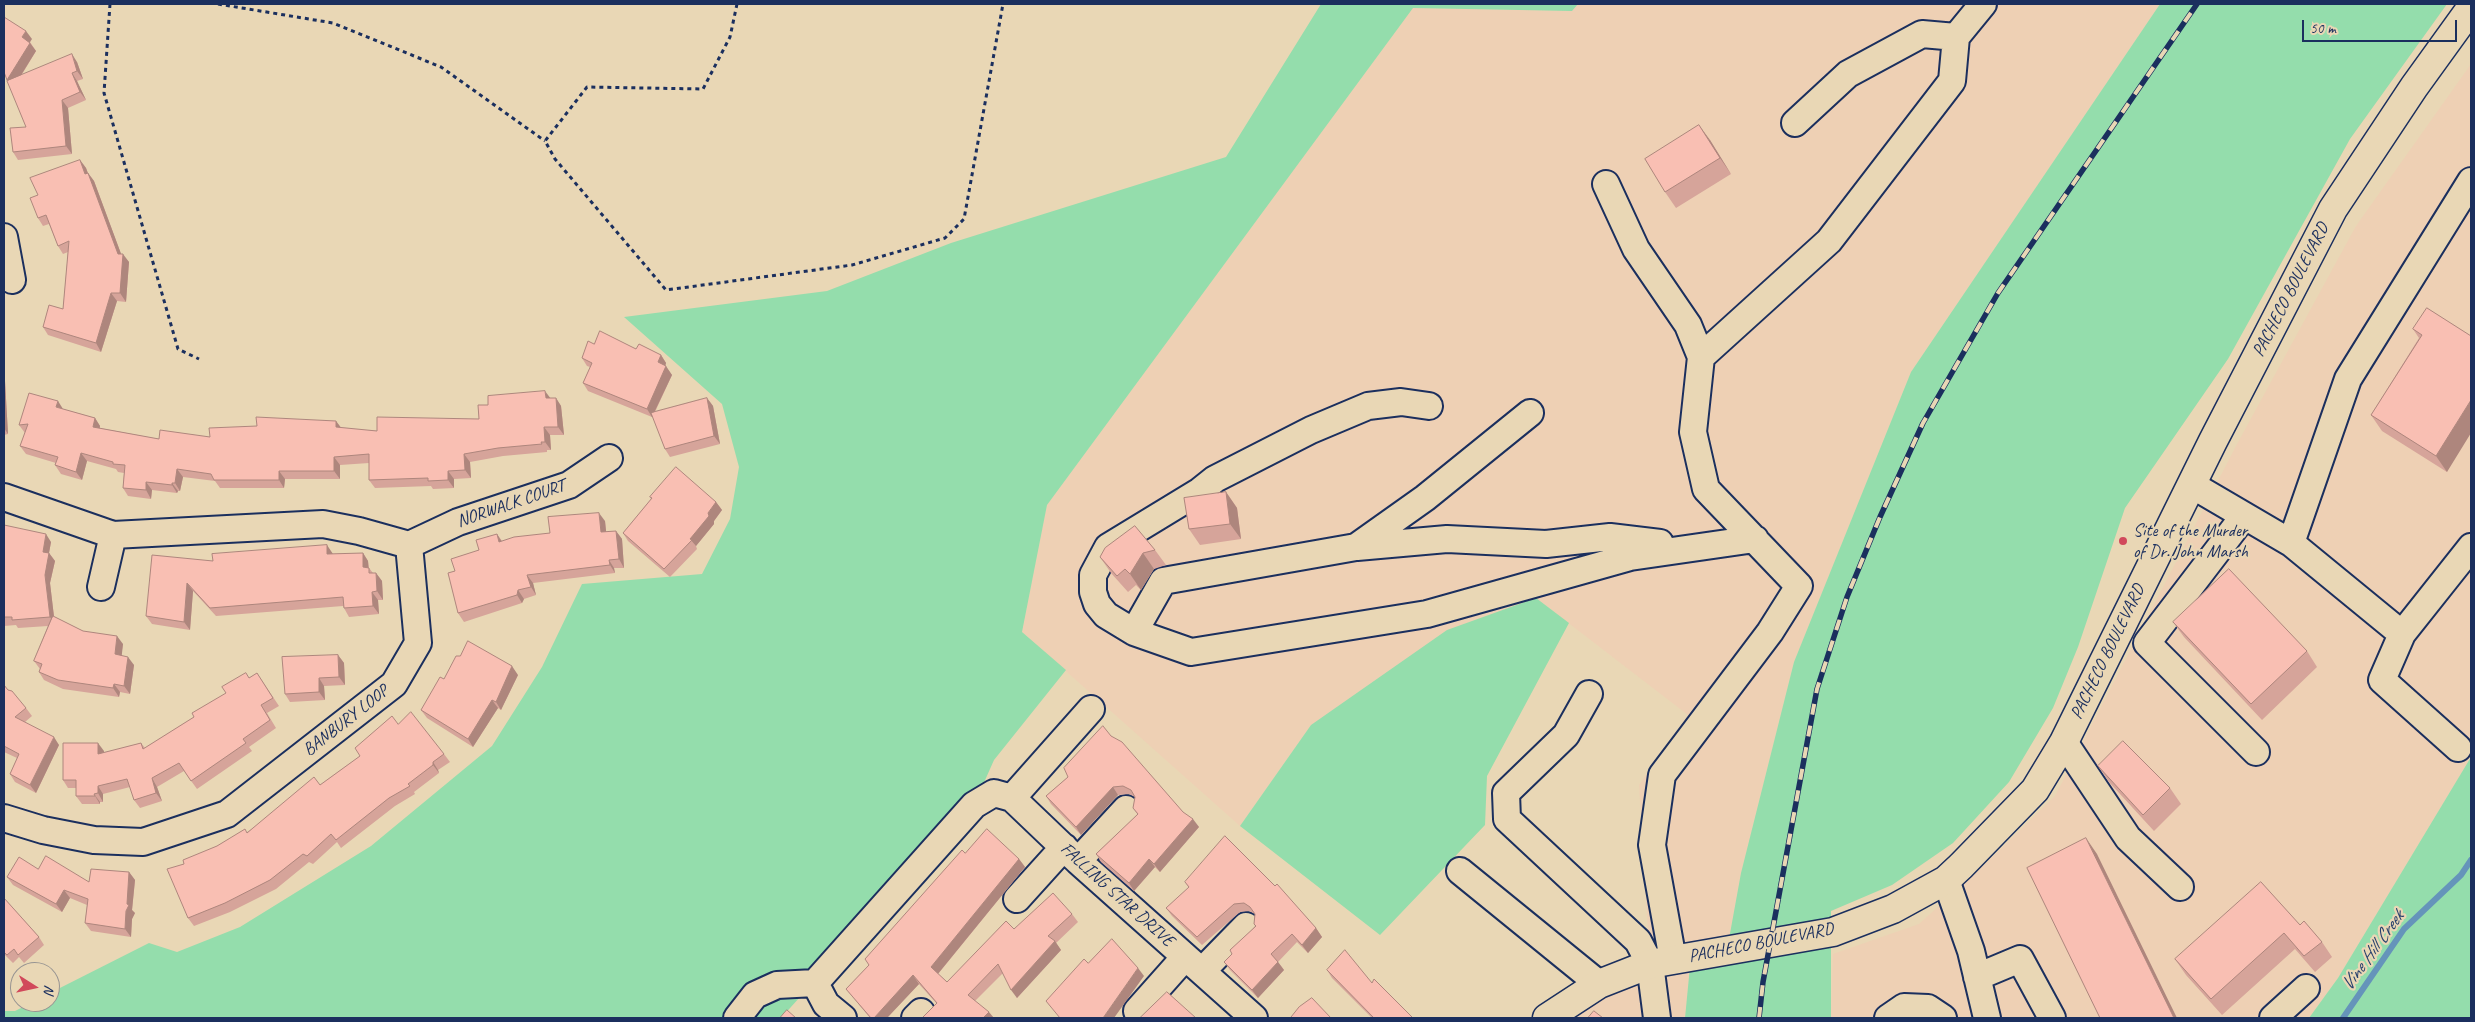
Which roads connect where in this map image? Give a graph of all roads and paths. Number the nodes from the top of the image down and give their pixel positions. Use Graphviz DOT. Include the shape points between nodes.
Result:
graph roads {
  1 [pos="110,4"];
  2 [pos="218,4"];
  3 [pos="737,4"];
  4 [pos="1003,4"];
  5 [pos="1983,4"];
  6 [pos="2471,8"];
  7 [pos="1956,37"];
  8 [pos="1795,123"];
  9 [pos="545,141"];
  10 [pos="2471,181"];
  11 [pos="1606,184"];
  12 [pos="4,237"];
  13 [pos="12,280"];
  14 [pos="1701,357"];
  15 [pos="199,358"];
  16 [pos="1429,406"];
  17 [pos="1530,412"];
  18 [pos="609,458"];
  19 [pos="2192,485"];
  20 [pos="4,497"];
  21 [pos="2244,516"];
  22 [pos="113,535"];
  23 [pos="1754,539"];
  24 [pos="2291,543"];
  25 [pos="409,545"];
  26 [pos="1356,547"];
  27 [pos="2471,547"];
  28 [pos="1695,548"];
  29 [pos="101,587"];
  30 [pos="1134,632"];
  31 [pos="2402,634"];
  32 [pos="1589,694"];
  33 [pos="1091,709"];
  34 [pos="2064,742"];
  35 [pos="2458,748"];
  36 [pos="2256,752"];
  37 [pos="1012,798"];
  38 [pos="1126,809"];
  39 [pos="4,818"];
  40 [pos="1071,854"];
  41 [pos="1460,871"];
  42 [pos="1946,880"];
  43 [pos="2180,886"];
  44 [pos="1017,899"];
  45 [pos="1246,926"];
  46 [pos="1661,962"];
  47 [pos="1194,964"];
  48 [pos="1977,977"];
  49 [pos="815,983"];
  50 [pos="1599,984"];
  51 [pos="2306,988"];
  52 [pos="1137,1011"];
  53 [pos="737,1018"];
  54 [pos="843,1018"];
  55 [pos="1254,1018"];
  56 [pos="1547,1018"];
  57 [pos="1657,1018"];
  58 [pos="1888,1018"];
  59 [pos="1943,1018"];
  60 [pos="1987,1018"];
  61 [pos="2052,1018"];
  62 [pos="2273,1018"];
  1 -- 15 [label="path" via="104,93 178,349"];
  2 -- 9 [label="path" via="333,23 441,67"];
  3 -- 9 [label="path" via="730,38 703,89 586,87"];
  4 -- 9 [label="path" via="964,219 945,238 852,264 666,290 555,160"];
  5 -- 7 [label="street"];
  6 -- 19 [label="main road, PACHECO BOULEVARD" via="2333,209"];
  7 -- 8 [label="street" via="1922,34 1914,38 1848,74"];
  7 -- 14 [label="street" via="1952,81 1828,241"];
  10 -- 24 [label="street" via="2348,379"];
  11 -- 14 [label="street" via="1636,249 1688,325"];
  12 -- 13 [label="street"];
  14 -- 23 [label="street" via="1693,432 1706,489"];
  16 -- 30 [label="street" via="1401,402 1368,406 1311,430 1215,479 1200,492 1108,547 1094,575 1093,592 1106,615"];
  17 -- 26 [label="street" via="1425,498"];
  18 -- 25 [label="street, NORWALK COURT" via="569,485 458,522"];
  19 -- 21 [label="street"];
  19 -- 34 [label="main road, PACHECO BOULEVARD"];
  20 -- 22 [label="street"];
  21 -- 24 [label="street"];
  21 -- 36 [label="street" via="2146,644"];
  22 -- 25 [label="street" via="323,524"];
  22 -- 29 [label="street"];
  23 -- 28 [label="street"];
  23 -- 46 [label="street" via="1799,586 1770,632 1662,775 1652,845"];
  24 -- 31 [label="street"];
  25 -- 39 [label="street, BANBURY LOOP" via="418,643 394,684 227,814 144,842 94,840"];
  26 -- 28 [label="street" via="1447,539 1546,544 1610,537"];
  26 -- 30 [label="street" via="1164,582"];
  27 -- 31 [label="street"];
  28 -- 30 [label="street" via="1630,557 1427,614 1191,652"];
  31 -- 35 [label="street" via="2382,680"];
  32 -- 46 [label="street" via="1566,735 1506,794 1507,819"];
  33 -- 37 [label="street"];
  34 -- 42 [label="main road, PACHECO BOULEVARD" via="2035,790"];
  34 -- 43 [label="street" via="2128,838"];
  37 -- 40 [label="street, FALLING STAR DRIVE"];
  37 -- 49 [label="street" via="994,793 974,805"];
  38 -- 40 [label="street"];
  40 -- 44 [label="street"];
  40 -- 47 [label="street, FALLING STAR DRIVE"];
  41 -- 50 [label="street"];
  42 -- 46 [label="main road, PACHECO BOULEVARD" via="1893,909 1833,932"];
  42 -- 48 [label="street" via="1972,951"];
  45 -- 47 [label="street"];
  46 -- 50 [label="main road, PACHECO BOULEVARD"];
  46 -- 57 [label="street"];
  47 -- 52 [label="street"];
  47 -- 55 [label="street, FALLING STAR DRIVE"];
  48 -- 60 [label="street"];
  48 -- 61 [label="street" via="2020,960"];
  49 -- 53 [label="street" via="777,985 755,995"];
  49 -- 54 [label="street" via="826,1004"];
  50 -- 56 [label="main road, PACHECO BOULEVARD"];
  51 -- 62 [label="street"];
  58 -- 59 [label="street" via="1904,1007 1928,1008"];
}
